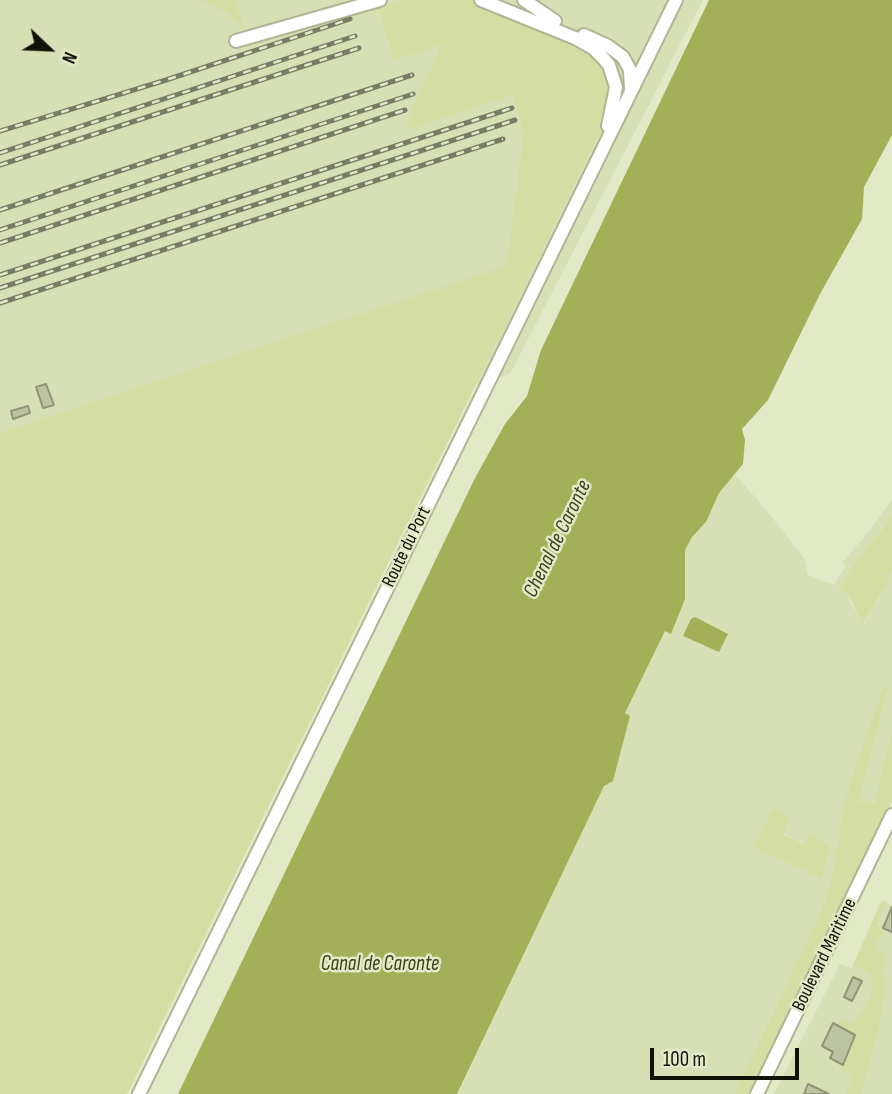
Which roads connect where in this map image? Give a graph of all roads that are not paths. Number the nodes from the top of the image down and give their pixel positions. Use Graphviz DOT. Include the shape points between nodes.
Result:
graph roads {
  1 [pos="380,0"];
  2 [pos="481,0"];
  3 [pos="523,0"];
  4 [pos="674,4"];
  5 [pos="236,41"];
  6 [pos="609,65"];
  7 [pos="630,70"];
  8 [pos="631,94"];
  9 [pos="586,182"];
  10 [pos="892,815"];
  11 [pos="139,1094"];
  12 [pos="757,1094"];
  1 -- 5 [label="street"];
  2 -- 6 [label="street" via="575,38"];
  3 -- 7 [label="street" via="617,51"];
  4 -- 7 [label="street" via="639,65"];
  4 -- 8 [label="street, Route du Port"];
  6 -- 7 [label="street"];
  6 -- 9 [label="street" via="616,97"];
  7 -- 8 [label="street"];
  8 -- 9 [label="street, Route du Port"];
  9 -- 11 [label="street, Route du Port"];
  10 -- 12 [label="street, Boulevard Maritime"];
}
